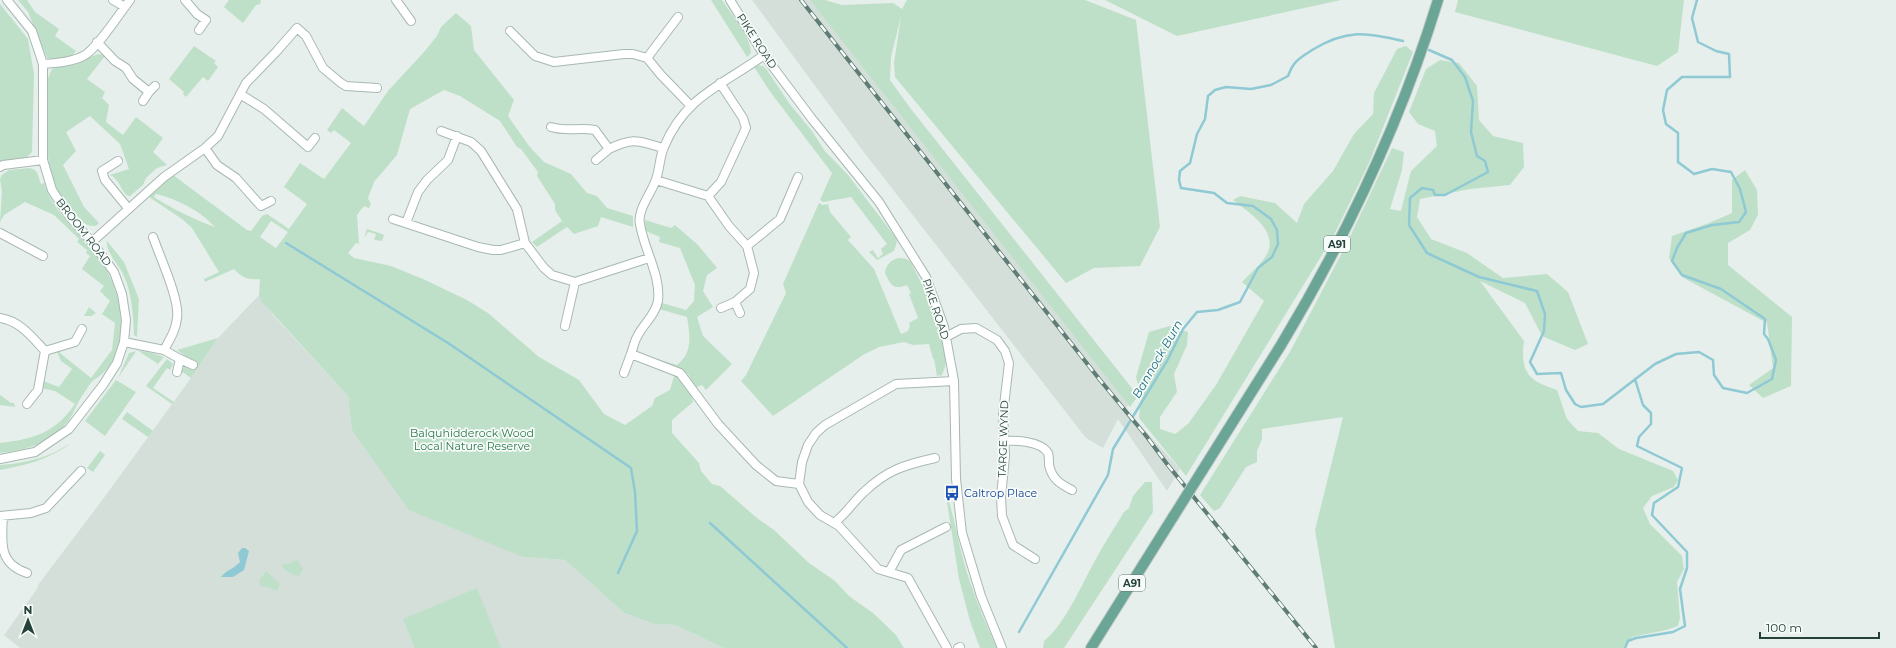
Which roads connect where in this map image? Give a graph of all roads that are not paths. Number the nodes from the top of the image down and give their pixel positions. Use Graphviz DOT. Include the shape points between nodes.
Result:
graph roads {
  1 [pos="7,0"];
  2 [pos="113,0"];
  3 [pos="130,0"];
  4 [pos="186,0"];
  5 [pos="396,0"];
  6 [pos="730,0"];
  7 [pos="1438,0"];
  8 [pos="124,7"];
  9 [pos="678,17"];
  10 [pos="411,21"];
  11 [pos="200,30"];
  12 [pos="510,32"];
  13 [pos="97,42"];
  14 [pos="764,56"];
  15 [pos="647,58"];
  16 [pos="43,64"];
  17 [pos="720,84"];
  18 [pos="377,88"];
  19 [pos="240,94"];
  20 [pos="143,101"];
  21 [pos="690,105"];
  22 [pos="551,127"];
  23 [pos="441,131"];
  24 [pos="456,136"];
  25 [pos="314,138"];
  26 [pos="205,148"];
  27 [pos="663,148"];
  28 [pos="609,149"];
  29 [pos="43,160"];
  30 [pos="596,160"];
  31 [pos="118,161"];
  32 [pos="0,167"];
  33 [pos="798,177"];
  34 [pos="656,180"];
  35 [pos="708,196"];
  36 [pos="271,200"];
  37 [pos="128,208"];
  38 [pos="393,219"];
  39 [pos="406,223"];
  40 [pos="0,233"];
  41 [pos="153,238"];
  42 [pos="92,242"];
  43 [pos="525,243"];
  44 [pos="747,246"];
  45 [pos="43,256"];
  46 [pos="649,258"];
  47 [pos="575,282"];
  48 [pos="735,302"];
  49 [pos="721,308"];
  50 [pos="740,313"];
  51 [pos="0,318"];
  52 [pos="565,326"];
  53 [pos="82,329"];
  54 [pos="946,337"];
  55 [pos="124,342"];
  56 [pos="164,350"];
  57 [pos="45,351"];
  58 [pos="631,354"];
  59 [pos="180,359"];
  60 [pos="193,365"];
  61 [pos="177,372"];
  62 [pos="624,373"];
  63 [pos="954,381"];
  64 [pos="28,404"];
  65 [pos="1003,441"];
  66 [pos="935,458"];
  67 [pos="0,459"];
  68 [pos="81,471"];
  69 [pos="799,484"];
  70 [pos="1072,490"];
  71 [pos="1,516"];
  72 [pos="834,524"];
  73 [pos="946,527"];
  74 [pos="1035,559"];
  75 [pos="889,572"];
  76 [pos="27,573"];
  77 [pos="947,648"];
  78 [pos="1002,648"];
  79 [pos="1091,648"];
  1 -- 16 [label="street, BROOM ROAD" via="32,31"];
  2 -- 8 [label="street"];
  3 -- 8 [label="street"];
  4 -- 11 [label="street" via="197,14 206,20"];
  5 -- 10 [label="street"];
  6 -- 14 [label="street, PIKE ROAD"];
  7 -- 79 [label="main road, A91, bridge" via="1408,89 1340,240 1281,344"];
  8 -- 13 [label="street"];
  9 -- 15 [label="street"];
  12 -- 15 [label="street" via="535,56 554,62 624,54"];
  13 -- 16 [label="street" via="85,55"];
  13 -- 20 [label="street" via="126,68 133,79 152,89"];
  14 -- 17 [label="street"];
  14 -- 54 [label="street, PIKE ROAD" via="879,202 904,240 926,277"];
  15 -- 21 [label="street"];
  16 -- 29 [label="street, BROOM ROAD"];
  17 -- 21 [label="street"];
  17 -- 35 [label="street" via="743,118 746,128 721,182"];
  18 -- 19 [label="street" via="346,86 341,83 323,68 306,36 296,28 246,83"];
  19 -- 25 [label="street" via="264,110 305,150"];
  19 -- 26 [label="street" via="218,136"];
  21 -- 27 [label="street" via="680,116"];
  22 -- 28 [label="street" via="594,130"];
  23 -- 24 [label="street"];
  24 -- 39 [label="street" via="448,160 418,192"];
  24 -- 43 [label="street" via="471,142 481,151 517,209"];
  26 -- 36 [label="street" via="218,165 236,178 261,206"];
  26 -- 37 [label="street" via="164,176"];
  27 -- 28 [label="street" via="634,140 625,141"];
  27 -- 34 [label="street"];
  28 -- 30 [label="street"];
  29 -- 32 [label="street"];
  29 -- 42 [label="street, BROOM ROAD" via="52,190 69,216"];
  31 -- 37 [label="street" via="102,171 105,180"];
  33 -- 44 [label="street" via="780,219"];
  34 -- 35 [label="street"];
  34 -- 46 [label="street" via="639,223"];
  35 -- 44 [label="street"];
  37 -- 42 [label="street"];
  38 -- 39 [label="street"];
  39 -- 43 [label="street" via="493,250"];
  40 -- 45 [label="street"];
  41 -- 56 [label="street" via="177,303 178,317 174,332"];
  42 -- 55 [label="street, BROOM ROAD" via="114,272 122,294 126,320"];
  43 -- 47 [label="street" via="552,275"];
  44 -- 48 [label="street" via="754,273 750,289"];
  46 -- 47 [label="street"];
  46 -- 58 [label="street" via="657,279 657,306 637,337"];
  47 -- 52 [label="street"];
  48 -- 49 [label="street"];
  48 -- 50 [label="street"];
  51 -- 57 [label="street" via="8,319 28,331"];
  53 -- 57 [label="street" via="74,342"];
  54 -- 63 [label="street, PIKE ROAD"];
  54 -- 65 [label="street, TARGE WYND" via="961,329 976,328 997,340 1005,351 1009,363 1003,414"];
  55 -- 56 [label="street"];
  55 -- 67 [label="street, BROOM ROAD" via="111,373 69,429 36,452"];
  56 -- 59 [label="street"];
  57 -- 64 [label="street" via="38,390"];
  58 -- 62 [label="street"];
  58 -- 69 [label="street" via="680,373 718,424 756,465 776,481"];
  59 -- 60 [label="street"];
  59 -- 61 [label="street"];
  63 -- 69 [label="street" via="896,384 826,425 816,433 808,446 802,462"];
  63 -- 78 [label="street, PIKE ROAD" via="956,479 962,533 981,596"];
  65 -- 70 [label="street" via="1018,440 1040,446 1048,453 1053,477"];
  65 -- 74 [label="street, TARGE WYND" via="1005,456 1000,497 1002,516 1013,545"];
  66 -- 72 [label="street" via="890,472 863,492 846,515"];
  68 -- 71 [label="street" via="46,508 31,513"];
  69 -- 72 [label="street" via="808,502 820,515"];
  71 -- 76 [label="street" via="1,554 4,562 14,570"];
  72 -- 75 [label="street" via="839,526 878,569"];
  73 -- 75 [label="street" via="901,550"];
  75 -- 77 [label="street" via="908,578"];
}
